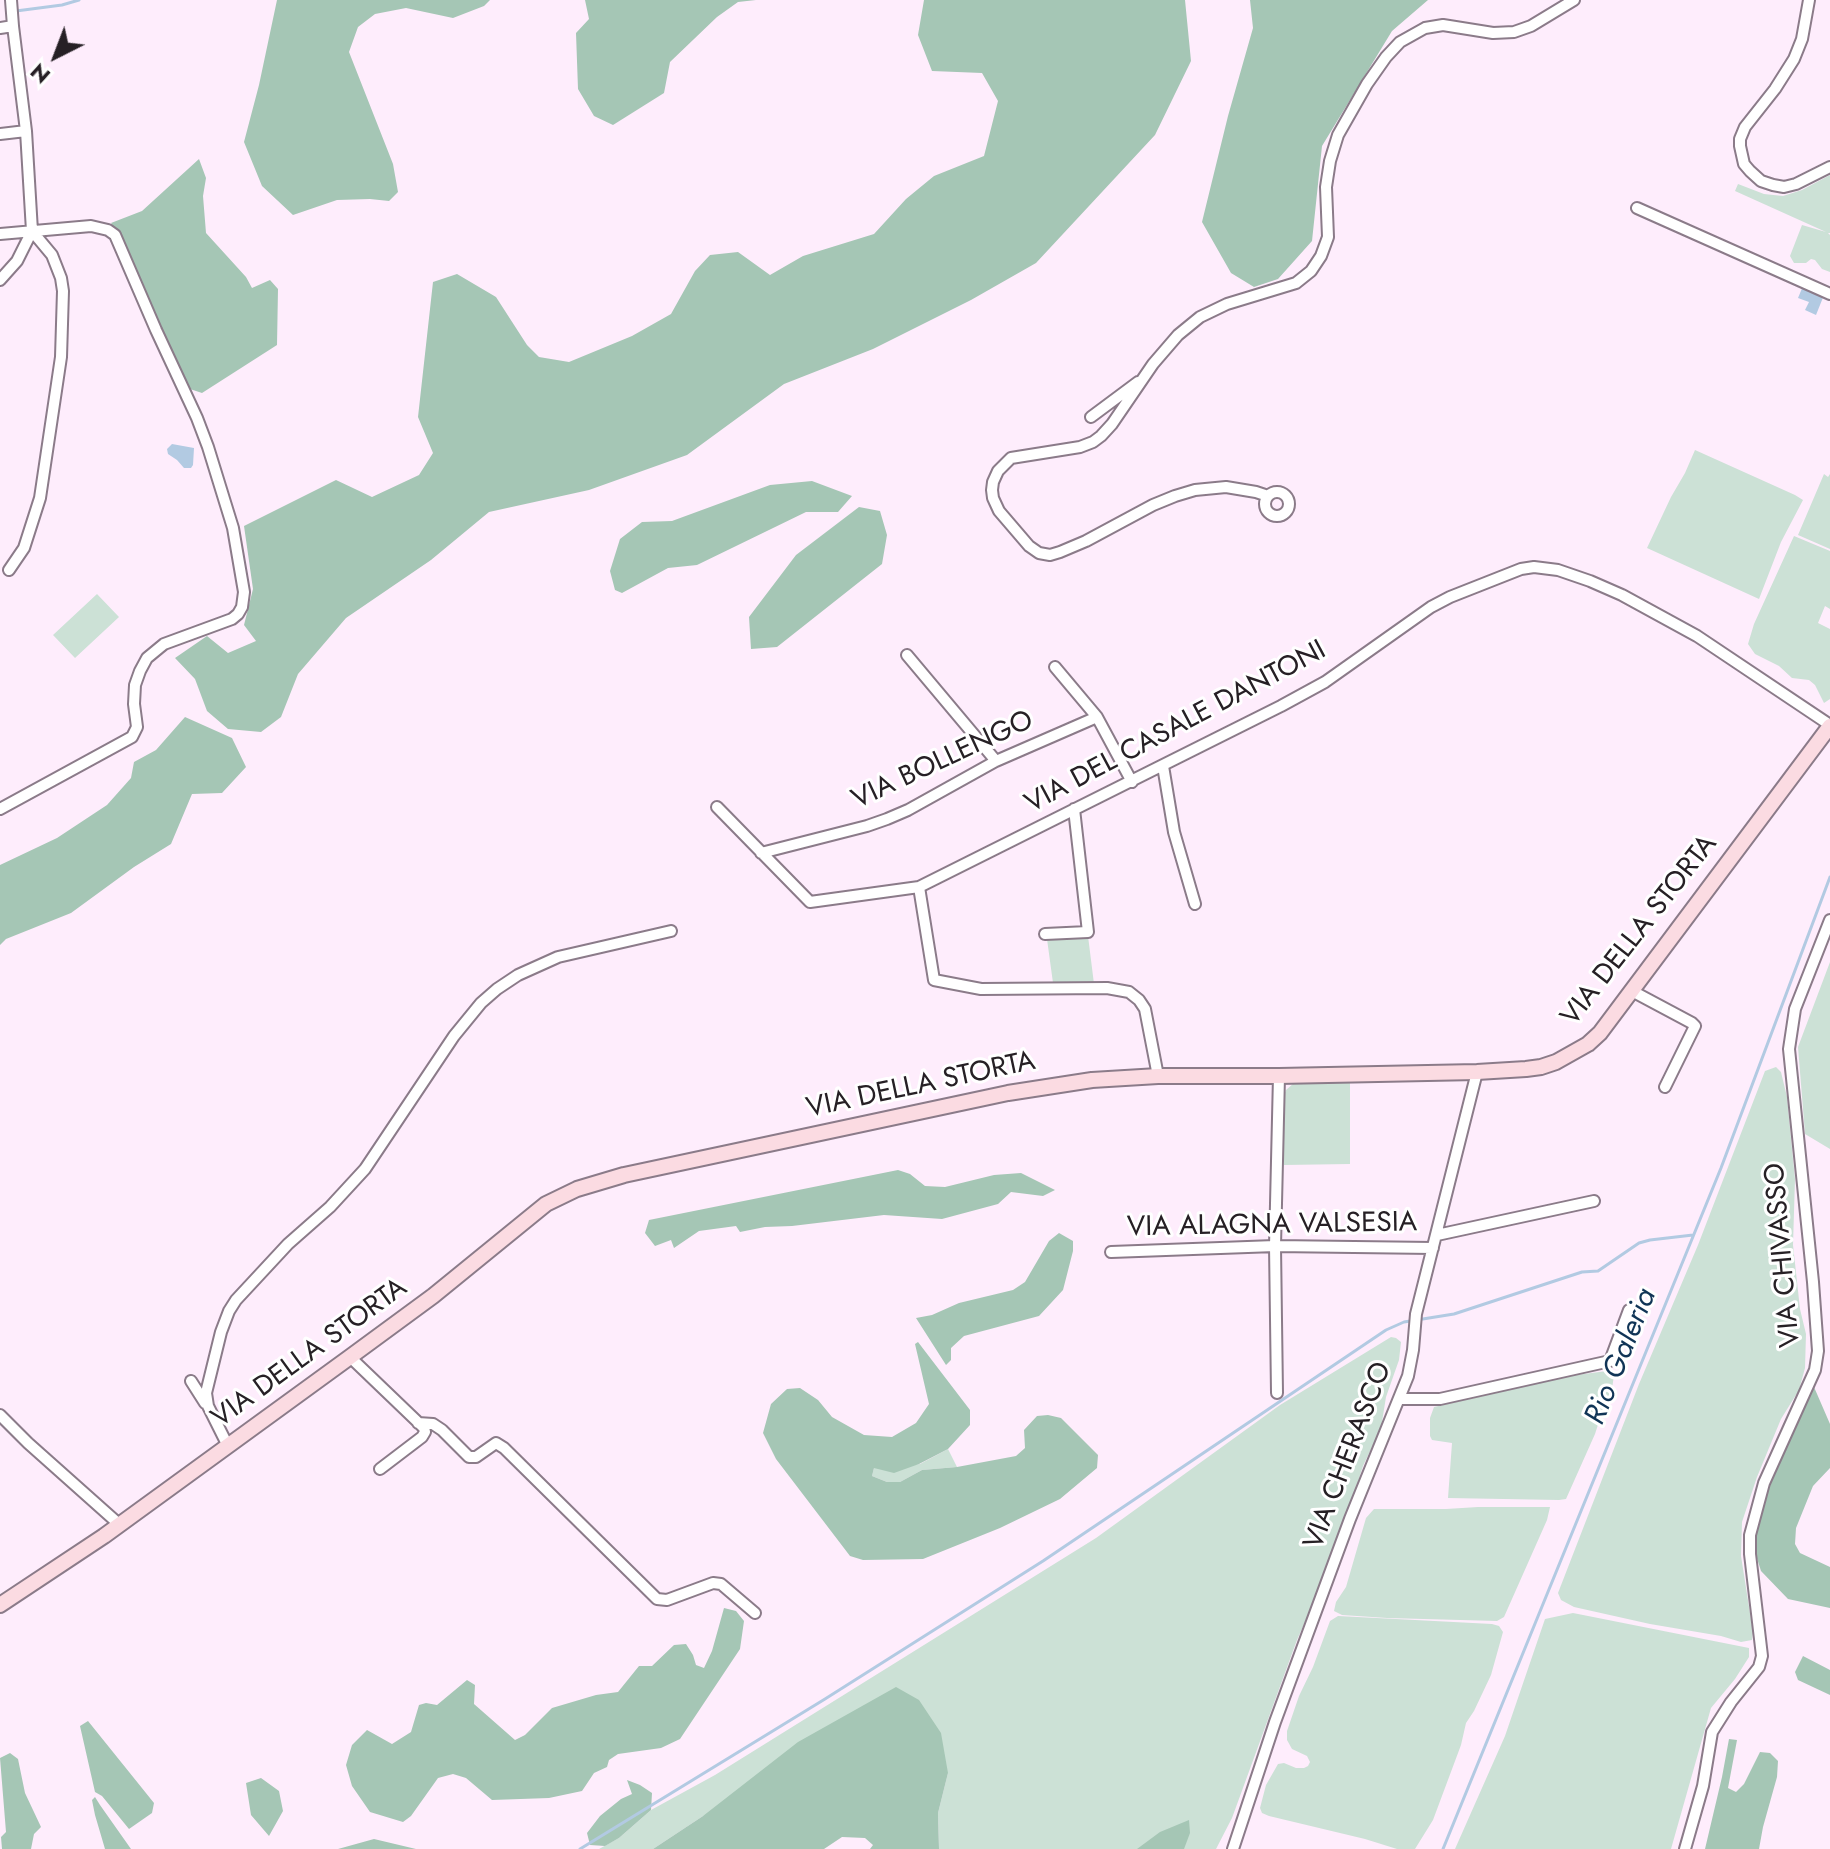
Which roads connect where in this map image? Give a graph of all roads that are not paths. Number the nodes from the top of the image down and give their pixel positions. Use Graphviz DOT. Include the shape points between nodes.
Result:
graph roads {
  1 [pos="1574,0"];
  2 [pos="1809,0"];
  3 [pos="11,1"];
  4 [pos="13,23"];
  5 [pos="0,28"];
  6 [pos="26,131"];
  7 [pos="0,134"];
  8 [pos="1830,167"];
  9 [pos="1637,208"];
  10 [pos="32,231"];
  11 [pos="0,234"];
  12 [pos="0,280"];
  13 [pos="1830,294"];
  14 [pos="1142,378"];
  15 [pos="1091,417"];
  16 [pos="1268,496"];
  17 [pos="9,570"];
  18 [pos="907,655"];
  19 [pos="1055,667"];
  20 [pos="1097,717"];
  21 [pos="1830,726"];
  22 [pos="996,761"];
  23 [pos="1163,766"];
  24 [pos="1132,782"];
  25 [pos="717,807"];
  26 [pos="0,809"];
  27 [pos="1074,809"];
  28 [pos="761,853"];
  29 [pos="919,887"];
  30 [pos="1195,904"];
  31 [pos="1830,920"];
  32 [pos="671,931"];
  33 [pos="1045,934"];
  34 [pos="1632,991"];
  35 [pos="1477,1072"];
  36 [pos="1158,1076"];
  37 [pos="1279,1076"];
  38 [pos="1665,1087"];
  39 [pos="1594,1201"];
  40 [pos="1437,1235"];
  41 [pos="1275,1246"];
  42 [pos="1433,1248"];
  43 [pos="1111,1252"];
  44 [pos="1629,1310"];
  45 [pos="350,1357"];
  46 [pos="191,1381"];
  47 [pos="1277,1393"];
  48 [pos="1400,1399"];
  49 [pos="211,1411"];
  50 [pos="0,1415"];
  51 [pos="0,1423"];
  52 [pos="418,1423"];
  53 [pos="28,1443"];
  54 [pos="228,1446"];
  55 [pos="380,1469"];
  56 [pos="120,1525"];
  57 [pos="0,1605"];
  58 [pos="755,1613"];
  59 [pos="1239,1830"];
  60 [pos="1224,1849"];
  61 [pos="1233,1849"];
  62 [pos="1685,1849"];
  1 -- 14 [label="street" via="1514,32 1443,25 1400,42 1367,84 1338,135 1326,187 1328,237 1317,264 1296,283 1200,317"];
  2 -- 8 [label="street" via="1794,59 1745,127 1740,146 1747,168 1773,185 1796,184"];
  3 -- 4 [label="street"];
  4 -- 5 [label="street"];
  4 -- 6 [label="street"];
  6 -- 7 [label="street"];
  6 -- 10 [label="street"];
  9 -- 13 [label="street"];
  10 -- 11 [label="street"];
  10 -- 12 [label="street" via="16,264"];
  10 -- 17 [label="street" via="52,255 61,278 61,357 40,498 24,548"];
  10 -- 26 [label="street" via="95,226 117,237 215,465 244,592 240,612 229,621 164,644 149,655 135,685 135,733"];
  14 -- 15 [label="street"];
  14 -- 16 [label="street" via="1097,439 1080,447 1015,456 998,471 992,490 995,505 1029,546 1045,555 1060,552 1195,490 1226,487"];
  18 -- 22 [label="street"];
  19 -- 20 [label="street"];
  20 -- 22 [label="street, VIA BOLLENGO"];
  20 -- 24 [label="street"];
  21 -- 23 [label="street, VIA DEL CASALE DANTONI" via="1656,612 1574,574 1534,567 1431,607 1315,687"];
  21 -- 34 [label="main road, VIA DELLA STORTA"];
  22 -- 28 [label="street, VIA BOLLENGO" via="887,819"];
  23 -- 24 [label="street, VIA DEL CASALE DANTONI"];
  23 -- 30 [label="street" via="1174,832"];
  24 -- 27 [label="street, VIA DEL CASALE DANTONI"];
  25 -- 28 [label="street"];
  27 -- 29 [label="street, VIA DEL CASALE DANTONI"];
  27 -- 33 [label="street" via="1088,932"];
  28 -- 29 [label="street, VIA DEL CASALE DANTONI" via="810,902"];
  29 -- 36 [label="street" via="934,980 981,989 1129,992 1145,1009"];
  31 -- 62 [label="street, VIA CHIVASSO" via="1795,1009 1789,1049 1818,1351 1815,1370 1764,1483 1750,1535 1762,1656 1754,1676 1712,1732"];
  32 -- 49 [label="street" via="558,957 518,975 481,1003 365,1169 236,1300 207,1384"];
  34 -- 35 [label="main road, VIA DELLA STORTA" via="1600,1033 1571,1055 1541,1067"];
  34 -- 38 [label="street" via="1695,1026"];
  35 -- 37 [label="main road, VIA DELLA STORTA"];
  35 -- 40 [label="street, VIA CHERASCO"];
  36 -- 37 [label="main road, VIA DELLA STORTA"];
  36 -- 45 [label="main road, VIA DELLA STORTA" via="1008,1093 577,1189 546,1204"];
  37 -- 41 [label="street"];
  39 -- 40 [label="street"];
  40 -- 42 [label="street, VIA CHERASCO"];
  41 -- 42 [label="street, VIA ALAGNA VALSESIA"];
  41 -- 43 [label="street, VIA ALAGNA VALSESIA"];
  41 -- 47 [label="street"];
  42 -- 48 [label="street, VIA CHERASCO"];
  44 -- 48 [label="street" via="1610,1361 1440,1399"];
  45 -- 52 [label="street"];
  45 -- 54 [label="main road, VIA DELLA STORTA"];
  46 -- 49 [label="street"];
  48 -- 59 [label="street, VIA CHERASCO" via="1350,1519"];
  49 -- 54 [label="street"];
  50 -- 53 [label="street"];
  51 -- 53 [label="street"];
  52 -- 55 [label="street" via="424,1428 422,1437"];
  52 -- 58 [label="street" via="442,1430 469,1457 496,1443 504,1448 657,1599 721,1584"];
  53 -- 56 [label="street"];
  54 -- 56 [label="main road, VIA DELLA STORTA"];
  56 -- 57 [label="main road, VIA DELLA STORTA"];
  59 -- 60 [label="street"];
  59 -- 61 [label="street, VIA CHERASCO"];
}
